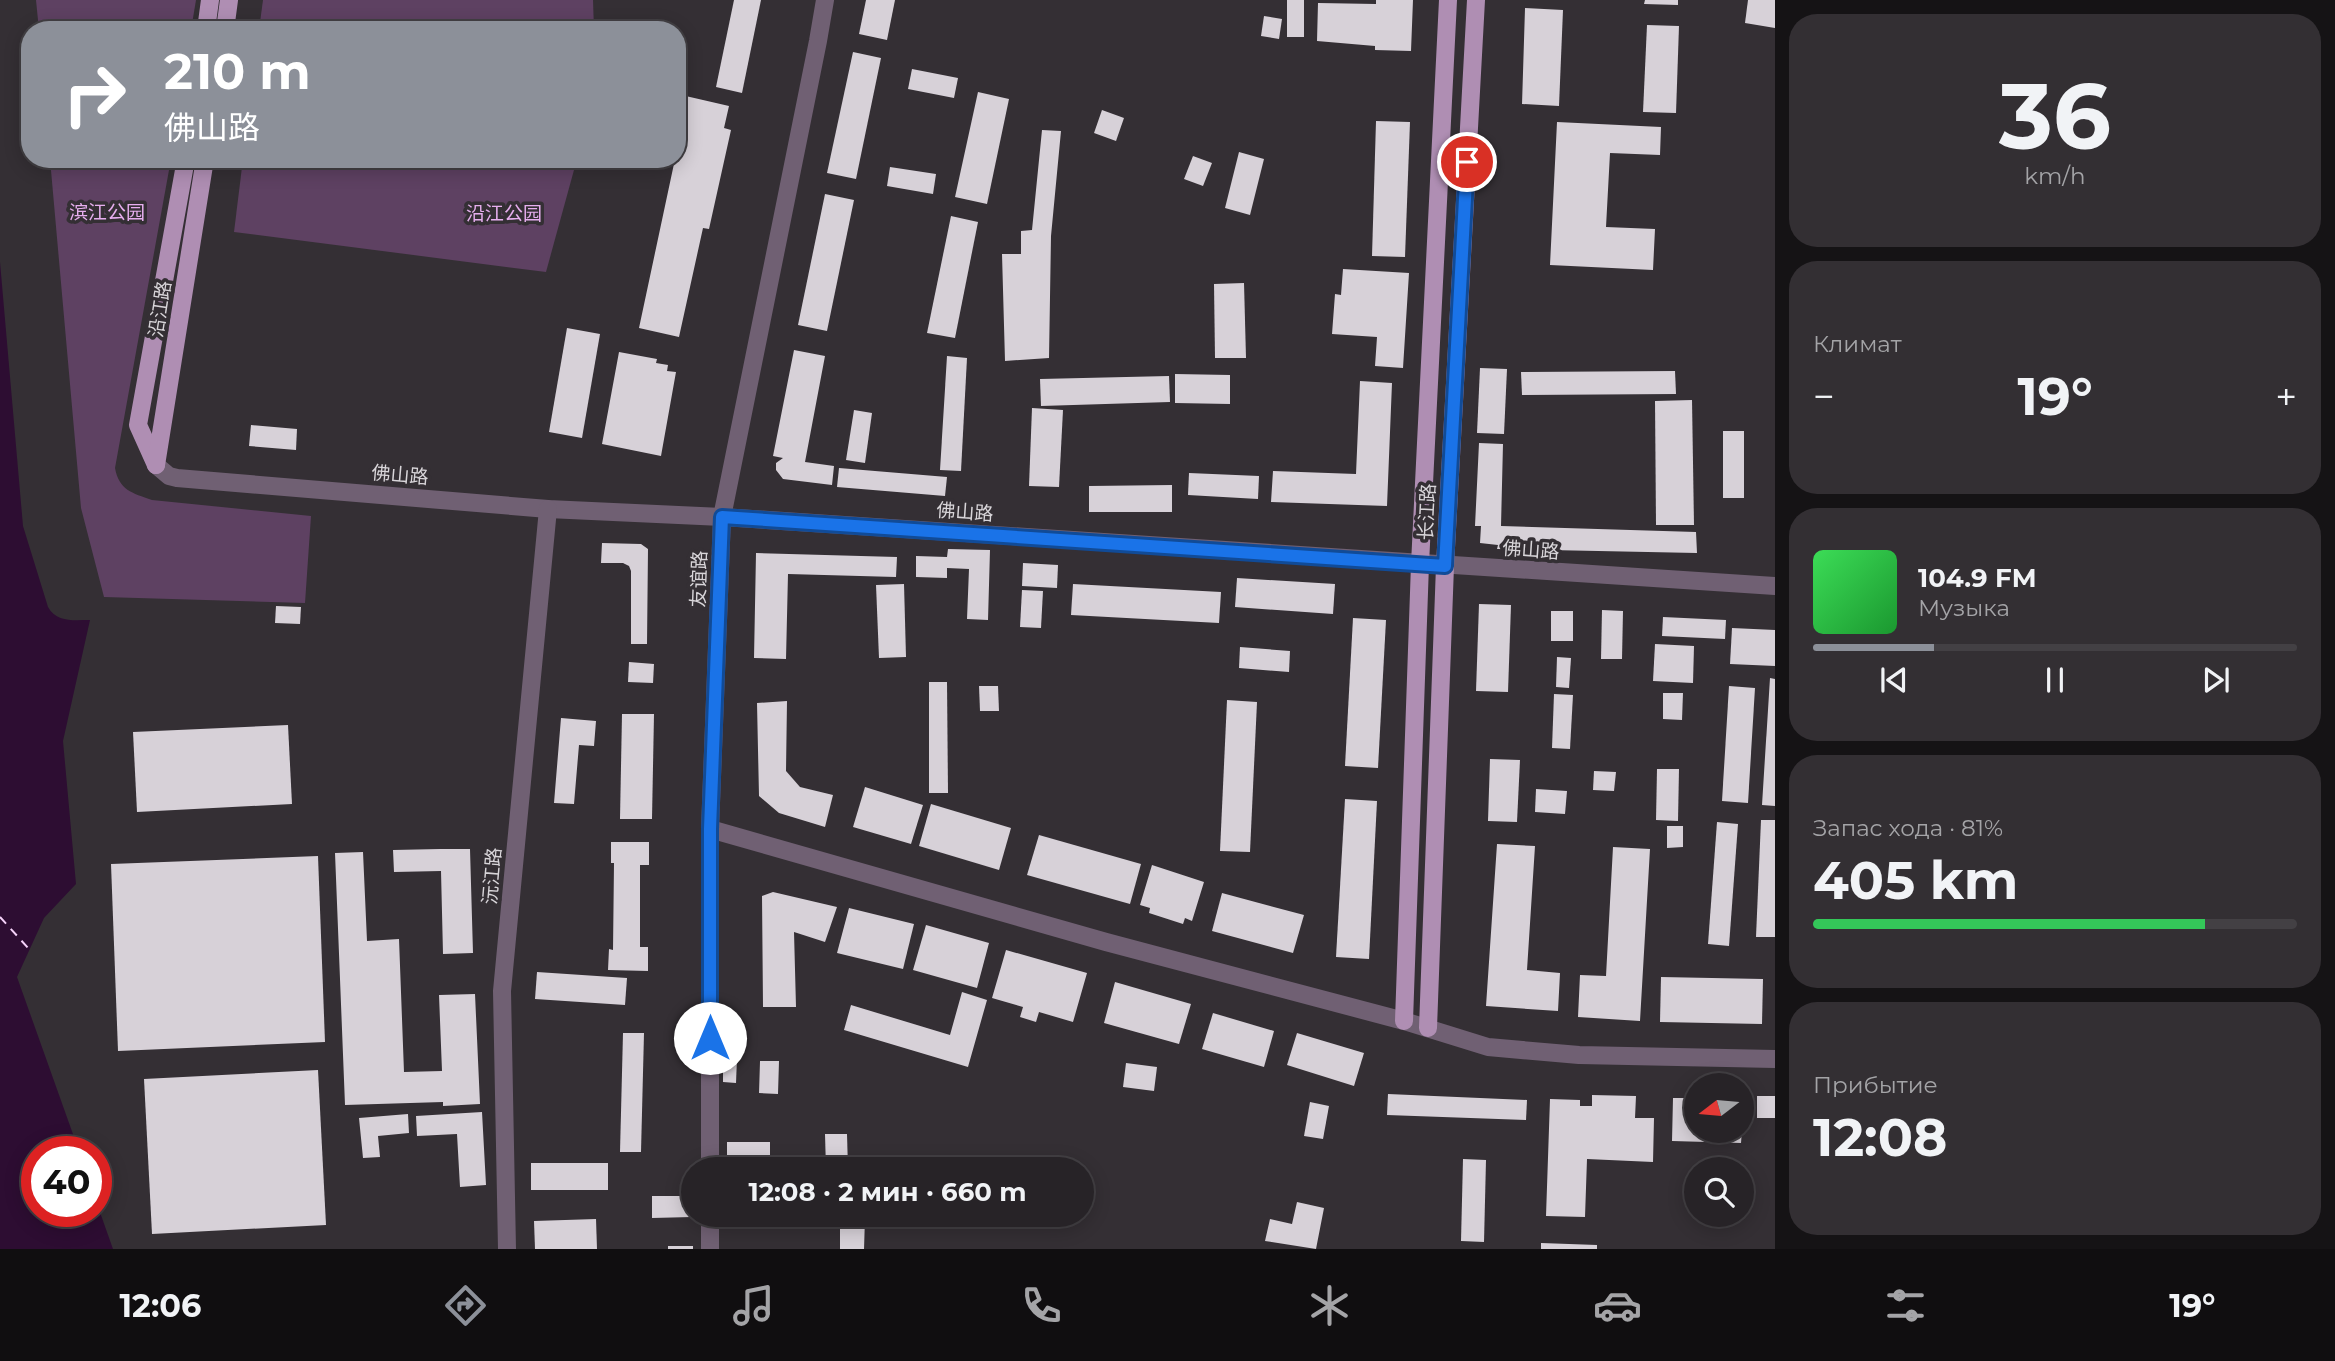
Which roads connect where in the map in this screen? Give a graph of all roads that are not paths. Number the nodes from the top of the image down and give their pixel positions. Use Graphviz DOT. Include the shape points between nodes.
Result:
graph roads {
  1 [pos="210,0"];
  2 [pos="229,0"];
  3 [pos="825,0"];
  4 [pos="1448,0"];
  5 [pos="1476,0"];
  6 [pos="207,21"];
  7 [pos="226,21"];
  8 [pos="184,168"];
  9 [pos="204,168"];
  10 [pos="156,465"];
  11 [pos="548,509"];
  12 [pos="722,517"];
  13 [pos="1420,564"];
  14 [pos="1445,566"];
  15 [pos="1775,586"];
  16 [pos="710,829"];
  17 [pos="1404,1021"];
  18 [pos="1428,1027"];
  19 [pos="1775,1059"];
  20 [pos="710,1157"];
  21 [pos="710,1227"];
  22 [pos="507,1249"];
  23 [pos="710,1249"];
  1 -- 6 [label="main road"];
  2 -- 7 [label="main road"];
  3 -- 12 [label="street, 友谊路"];
  4 -- 13 [label="main road, 长江路"];
  5 -- 14 [label="main road, 长江路"];
  8 -- 10 [label="main road" via="138,425"];
  9 -- 10 [label="main road, 沿江路"];
  10 -- 11 [label="street, 佛山路" via="177,478"];
  11 -- 12 [label="street, 佛山路"];
  11 -- 22 [label="street, 沅江路" via="502,991"];
  12 -- 13 [label="street, 佛山路"];
  12 -- 16 [label="street, 友谊路"];
  13 -- 14 [label="street, 佛山路"];
  13 -- 17 [label="main road, 长江路"];
  14 -- 15 [label="street, 佛山路"];
  14 -- 18 [label="main road, 长江路"];
  16 -- 17 [label="street"];
  16 -- 20 [label="street, 友谊路"];
  17 -- 18 [label="street"];
  18 -- 19 [label="street" via="1501,1049"];
  21 -- 23 [label="street"];
}
